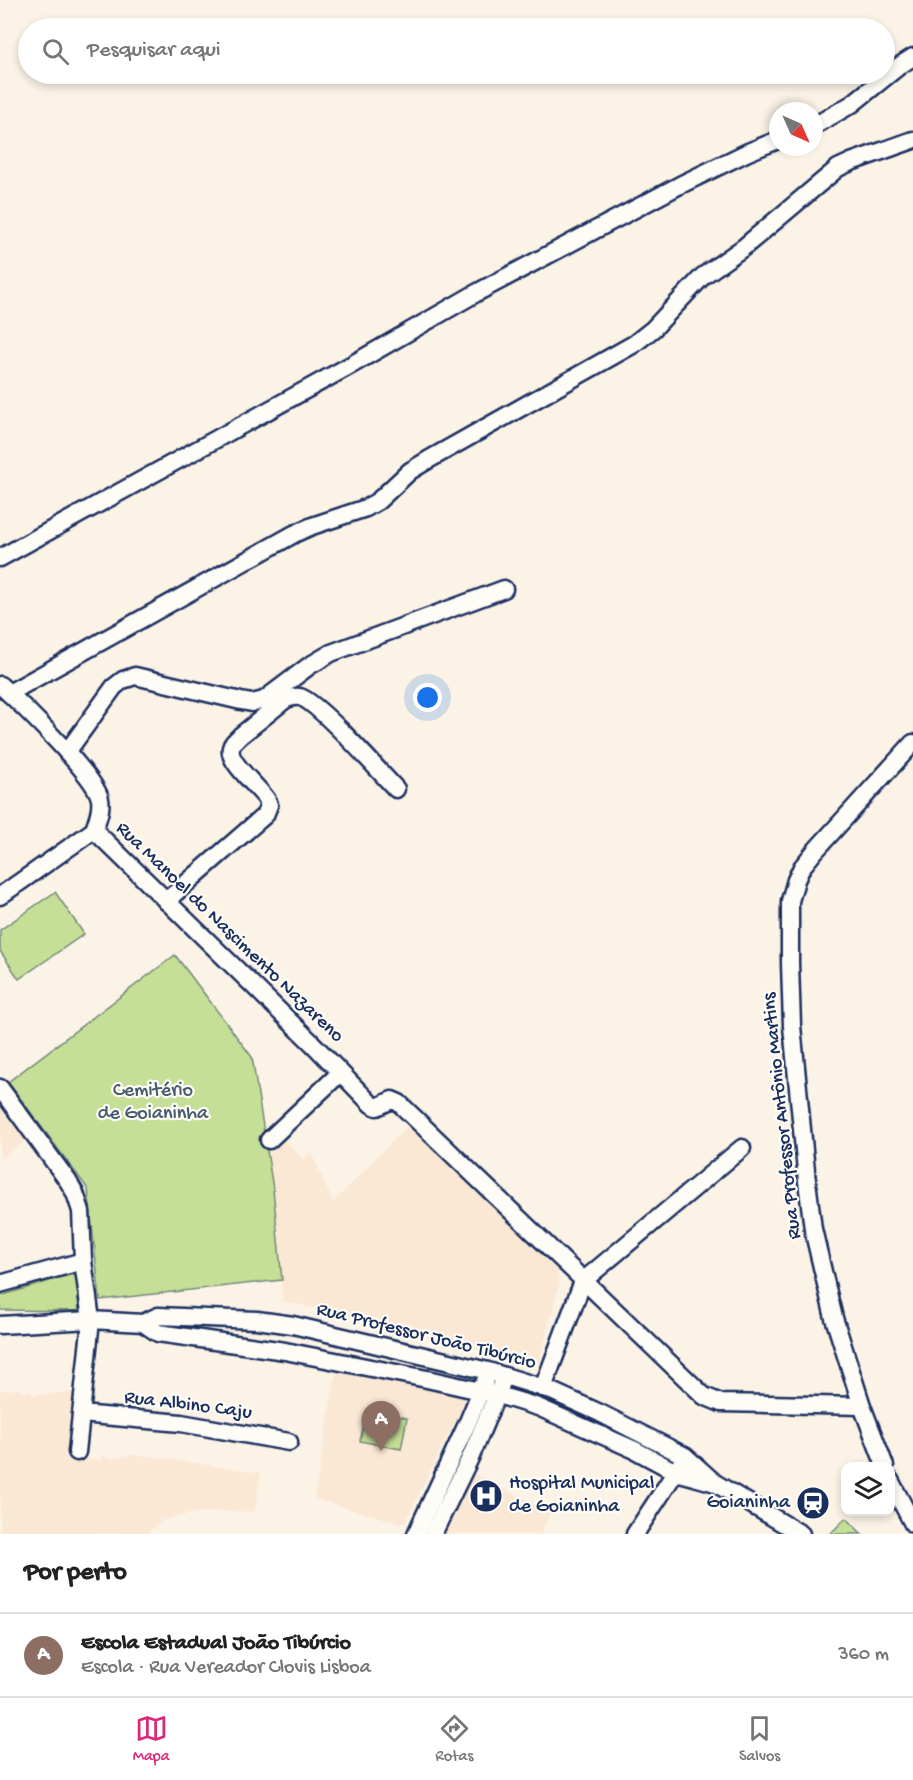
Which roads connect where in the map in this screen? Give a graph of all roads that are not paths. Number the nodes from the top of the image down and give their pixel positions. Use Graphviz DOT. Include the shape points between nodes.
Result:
graph roads {
  1 [pos="913,57"];
  2 [pos="895,69"];
  3 [pos="877,84"];
  4 [pos="823,121"];
  5 [pos="913,140"];
  6 [pos="769,144"];
  7 [pos="0,558"];
  8 [pos="504,589"];
  9 [pos="5,689"];
  10 [pos="913,743"];
  11 [pos="67,752"];
  12 [pos="396,789"];
  13 [pos="94,830"];
  14 [pos="0,896"];
  15 [pos="166,901"];
  16 [pos="340,1073"];
  17 [pos="0,1088"];
  18 [pos="269,1140"];
  19 [pos="742,1148"];
  20 [pos="82,1261"];
  21 [pos="583,1281"];
  22 [pos="0,1284"];
  23 [pos="91,1320"];
  24 [pos="142,1323"];
  25 [pos="0,1325"];
  26 [pos="496,1373"];
  27 [pos="543,1388"];
  28 [pos="481,1391"];
  29 [pos="498,1395"];
  30 [pos="862,1406"];
  31 [pos="81,1414"];
  32 [pos="288,1442"];
  33 [pos="77,1452"];
  34 [pos="685,1456"];
  35 [pos="883,1462"];
  36 [pos="676,1472"];
  37 [pos="716,1483"];
  38 [pos="895,1489"];
  39 [pos="437,1508"];
  40 [pos="913,1524"];
  41 [pos="416,1534"];
  42 [pos="433,1534"];
  43 [pos="635,1534"];
  44 [pos="801,1534"];
  1 -- 2 [label="street"];
  3 -- 4 [label="street"];
  5 -- 9 [label="street" via="838,168 704,276 634,344 419,465 378,501 294,534"];
  6 -- 7 [label="street" via="566,245"];
  8 -- 11 [label="street" via="332,653 264,700 252,703 135,676 123,680"];
  9 -- 11 [label="street"];
  10 -- 30 [label="street, Rua Professor Antônio Martins" via="802,867 790,901 792,1026 813,1229 834,1318"];
  11 -- 13 [label="street" via="100,796"];
  12 -- 15 [label="street" via="315,707 300,698 286,699 231,748 237,766 267,800 265,815"];
  13 -- 14 [label="street, Rua Manoel do Nascimento Nazareno"];
  13 -- 15 [label="street, Rua Manoel do Nascimento Nazareno"];
  15 -- 16 [label="street, Rua Manoel do Nascimento Nazareno"];
  16 -- 18 [label="street"];
  16 -- 21 [label="street, Rua Manoel do Nascimento Nazareno" via="376,1107 396,1101"];
  17 -- 20 [label="street" via="75,1193 82,1221"];
  19 -- 21 [label="street"];
  20 -- 22 [label="street"];
  20 -- 23 [label="street"];
  21 -- 27 [label="street"];
  21 -- 30 [label="street" via="712,1401"];
  23 -- 24 [label="street, Rua Professor João Tibúrcio"];
  23 -- 25 [label="street, Rua Professor João Tibúrcio"];
  23 -- 31 [label="street"];
  24 -- 26 [label="street, Rua Professor João Tibúrcio" via="158,1316 273,1322"];
  24 -- 28 [label="street, Rua Professor João Tibúrcio" via="158,1333 285,1351"];
  26 -- 27 [label="street, Rua Professor João Tibúrcio"];
  26 -- 28 [label="street"];
  26 -- 29 [label="street"];
  27 -- 34 [label="street, Rua Professor João Tibúrcio"];
  28 -- 29 [label="street, Rua Professor João Tibúrcio"];
  28 -- 39 [label="street"];
  29 -- 36 [label="street, Rua Professor João Tibúrcio" via="538,1407"];
  29 -- 39 [label="street" via="471,1456"];
  30 -- 35 [label="street, Rua Professor Antônio Martins"];
  31 -- 32 [label="street, Rua Albino Caju" via="181,1423"];
  31 -- 33 [label="street"];
  34 -- 36 [label="street"];
  34 -- 37 [label="street, Rua Professor João Tibúrcio"];
  36 -- 37 [label="street, Rua Professor João Tibúrcio"];
  36 -- 43 [label="street"];
  37 -- 44 [label="street"];
  38 -- 40 [label="street"];
  39 -- 41 [label="street"];
  39 -- 42 [label="street"];
}
